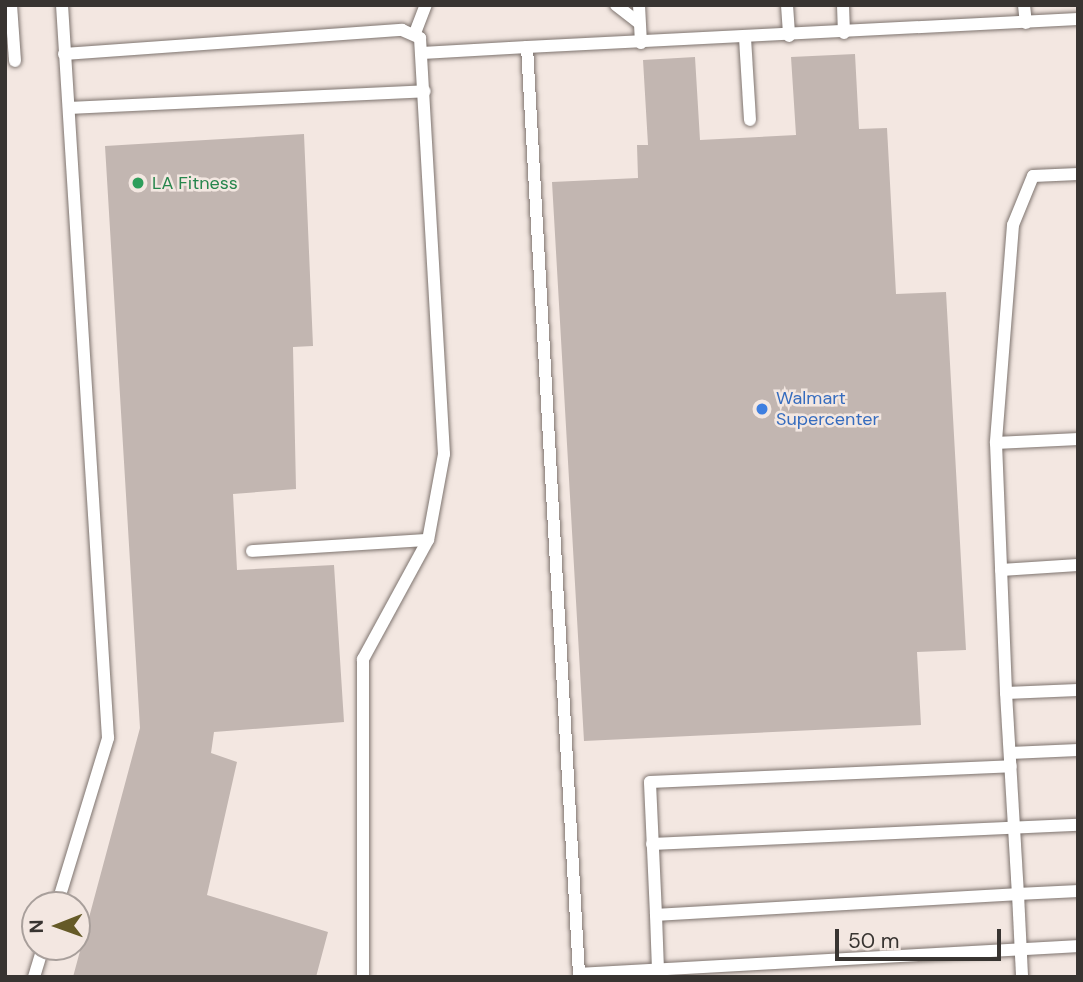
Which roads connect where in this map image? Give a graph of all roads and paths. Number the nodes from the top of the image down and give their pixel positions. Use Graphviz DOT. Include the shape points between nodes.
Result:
graph roads {
  1 [pos="11,5"];
  2 [pos="62,5"];
  3 [pos="426,5"];
  4 [pos="616,5"];
  5 [pos="639,5"];
  6 [pos="788,5"];
  7 [pos="843,5"];
  8 [pos="1024,5"];
  9 [pos="1078,19"];
  10 [pos="639,23"];
  11 [pos="1026,23"];
  12 [pos="415,33"];
  13 [pos="844,33"];
  14 [pos="789,36"];
  15 [pos="745,38"];
  16 [pos="640,43"];
  17 [pos="527,47"];
  18 [pos="422,53"];
  19 [pos="64,54"];
  20 [pos="15,61"];
  21 [pos="425,91"];
  22 [pos="69,108"];
  23 [pos="750,120"];
  24 [pos="1078,174"];
  25 [pos="1078,439"];
  26 [pos="996,443"];
  27 [pos="428,541"];
  28 [pos="252,551"];
  29 [pos="1078,565"];
  30 [pos="1001,570"];
  31 [pos="1078,690"];
  32 [pos="1006,693"];
  33 [pos="1078,750"];
  34 [pos="1010,759"];
  35 [pos="1078,825"];
  36 [pos="1014,828"];
  37 [pos="652,844"];
  38 [pos="61,891"];
  39 [pos="1078,891"];
  40 [pos="1018,894"];
  41 [pos="656,915"];
  42 [pos="1078,946"];
  43 [pos="1020,949"];
  44 [pos="658,970"];
  45 [pos="363,977"];
  46 [pos="1022,977"];
  1 -- 20 [label="lane"];
  2 -- 19 [label="lane"];
  3 -- 12 [label="lane"];
  4 -- 10 [label="lane"];
  5 -- 10 [label="lane"];
  6 -- 14 [label="lane"];
  7 -- 13 [label="lane"];
  8 -- 11 [label="lane"];
  9 -- 11 [label="lane"];
  10 -- 16 [label="lane"];
  11 -- 13 [label="lane"];
  12 -- 18 [label="lane"];
  12 -- 19 [label="lane"];
  13 -- 14 [label="lane"];
  14 -- 15 [label="lane"];
  15 -- 16 [label="lane"];
  15 -- 23 [label="lane"];
  16 -- 17 [label="lane"];
  17 -- 18 [label="lane"];
  17 -- 44 [label="lane" via="579,974"];
  18 -- 21 [label="lane"];
  19 -- 22 [label="lane"];
  21 -- 22 [label="lane"];
  21 -- 27 [label="lane" via="444,454"];
  22 -- 38 [label="lane" via="108,738"];
  24 -- 26 [label="lane" via="1033,176 1013,225"];
  25 -- 26 [label="lane"];
  26 -- 30 [label="lane"];
  27 -- 28 [label="lane"];
  27 -- 45 [label="lane" via="363,659"];
  29 -- 30 [label="lane"];
  30 -- 32 [label="lane"];
  31 -- 32 [label="lane"];
  32 -- 34 [label="lane"];
  33 -- 34 [label="lane"];
  34 -- 36 [label="lane"];
  34 -- 37 [label="lane" via="650,782"];
  35 -- 36 [label="lane"];
  36 -- 37 [label="lane"];
  36 -- 40 [label="lane"];
  37 -- 41 [label="lane"];
  39 -- 40 [label="lane"];
  40 -- 41 [label="lane"];
  40 -- 43 [label="lane"];
  41 -- 44 [label="lane"];
  42 -- 43 [label="lane"];
  43 -- 44 [label="lane"];
  43 -- 46 [label="lane"];
}
